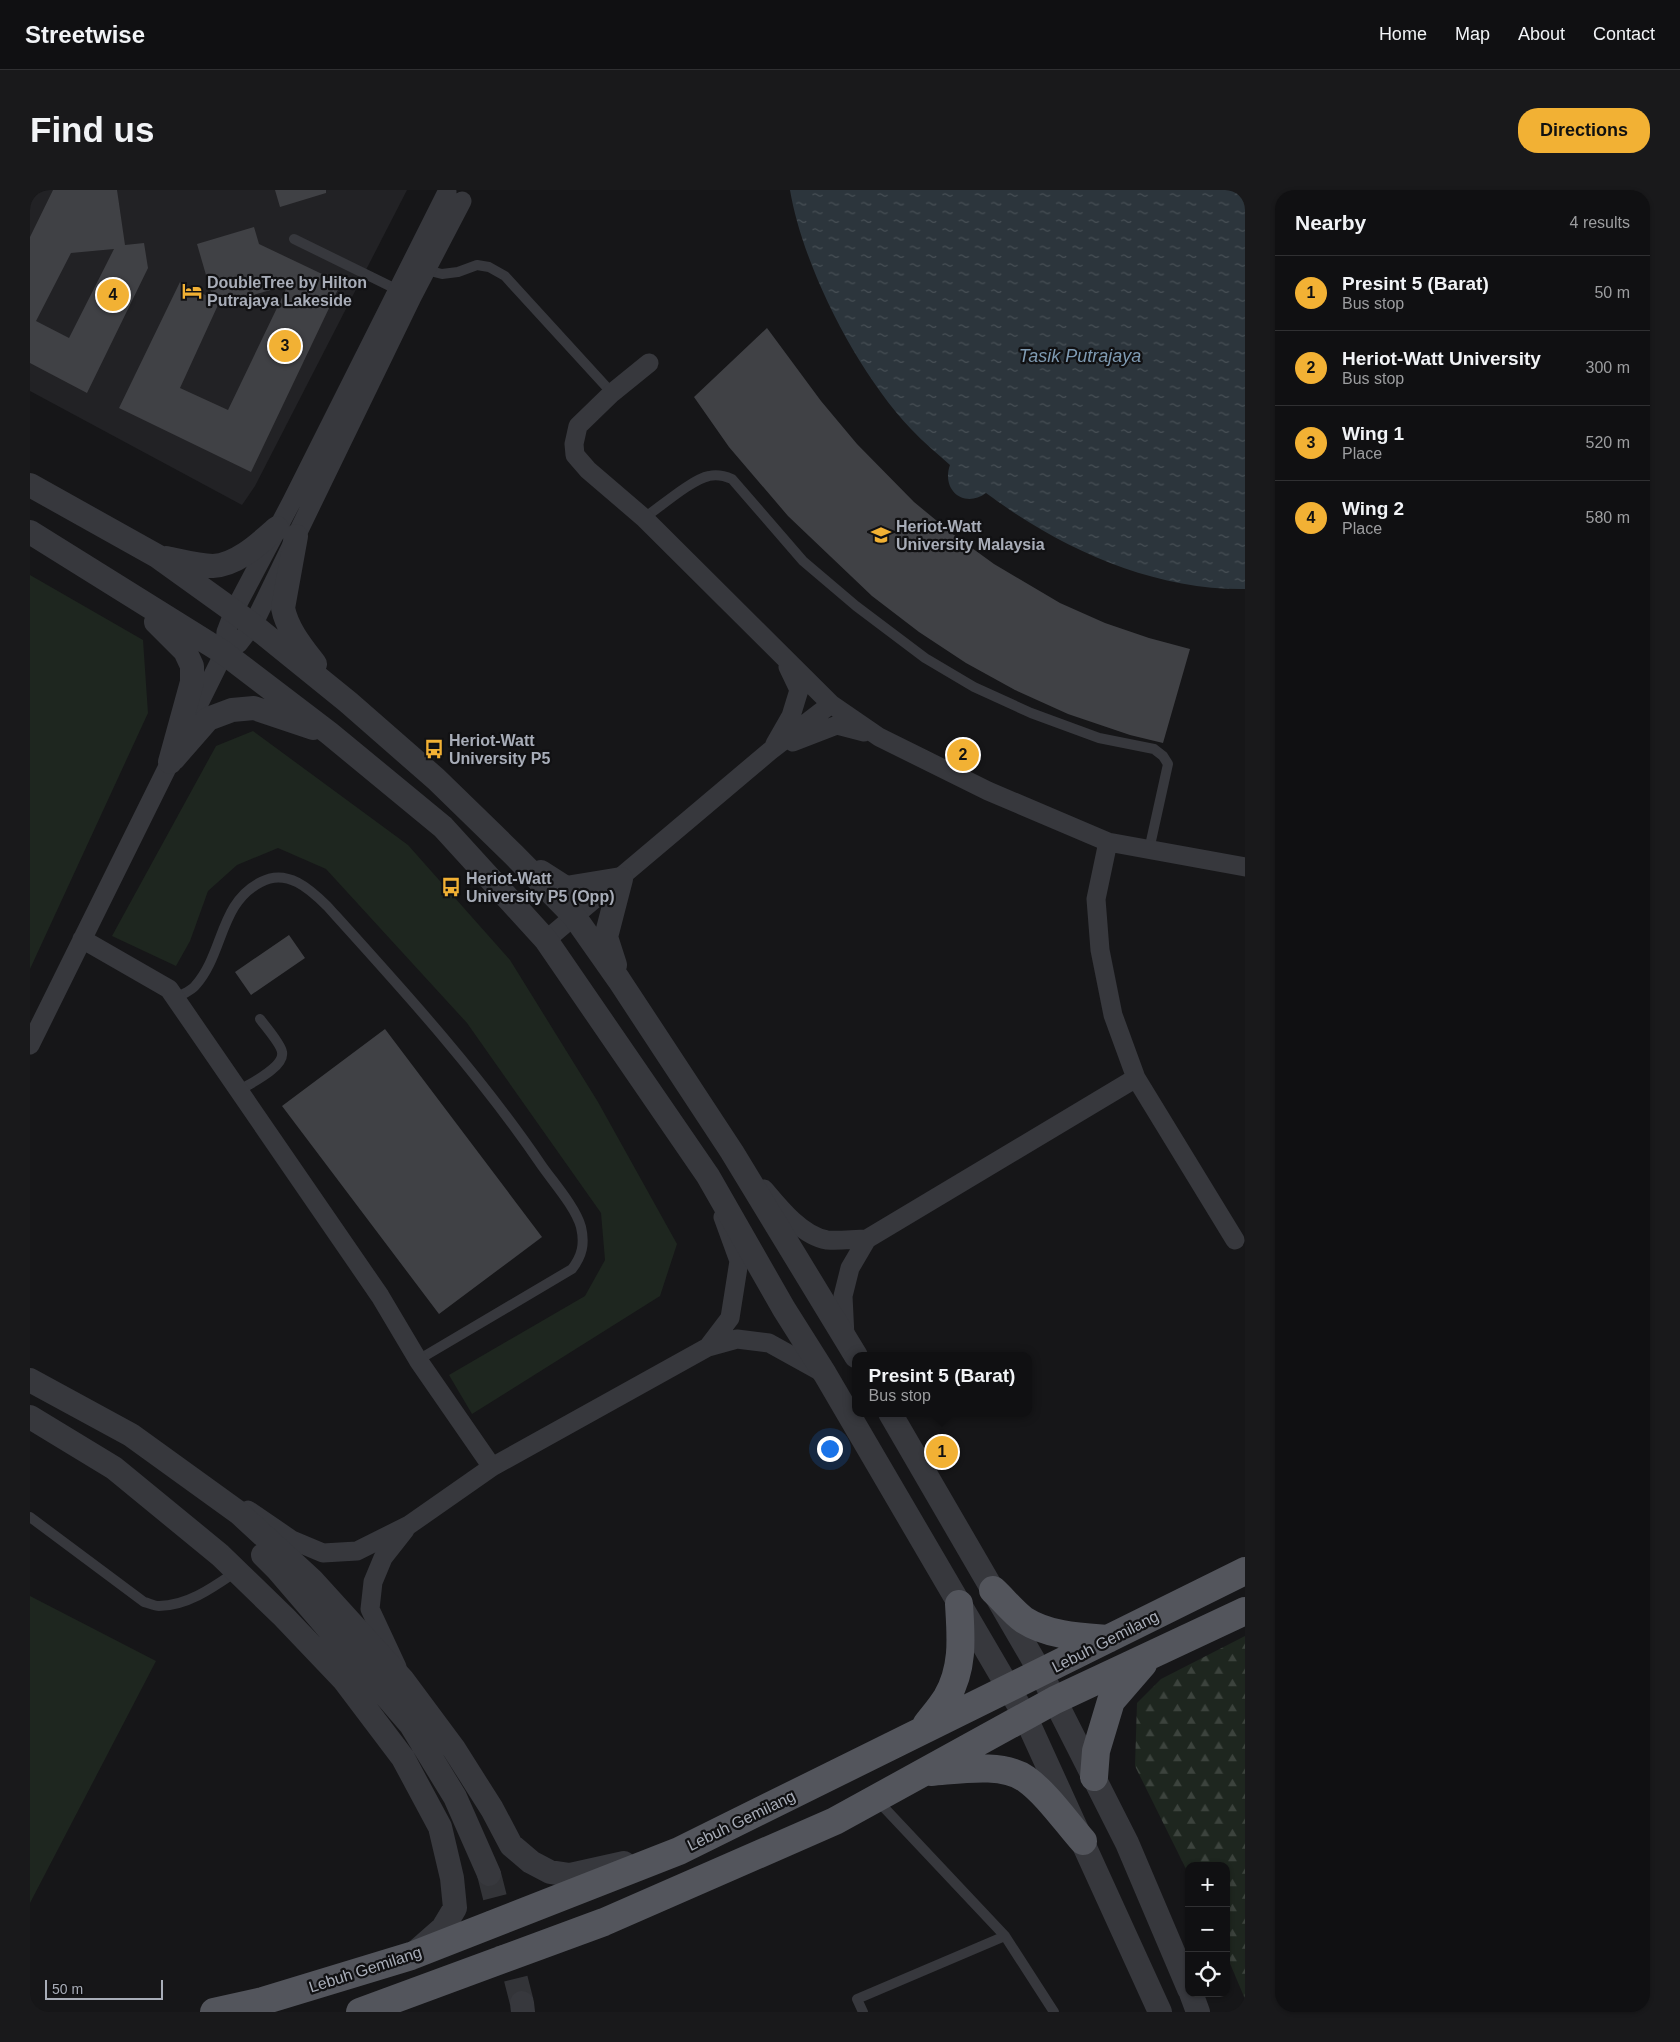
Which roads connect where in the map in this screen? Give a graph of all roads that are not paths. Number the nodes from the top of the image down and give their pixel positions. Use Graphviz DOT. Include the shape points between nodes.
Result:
graph roads {
  1 [pos="456,193"];
  2 [pos="294,239"];
  3 [pos="426,270"];
  4 [pos="405,294"];
  5 [pos="649,363"];
  6 [pos="612,393"];
  7 [pos="30,485"];
  8 [pos="644,518"];
  9 [pos="30,532"];
  10 [pos="287,532"];
  11 [pos="157,556"];
  12 [pos="87,566"];
  13 [pos="234,611"];
  14 [pos="253,625"];
  15 [pos="224,653"];
  16 [pos="782,654"];
  17 [pos="348,702"];
  18 [pos="831,704"];
  19 [pos="329,733"];
  20 [pos="879,737"];
  21 [pos="770,752"];
  22 [pos="170,762"];
  23 [pos="1108,842"];
  24 [pos="1149,850"];
  25 [pos="514,855"];
  26 [pos="1245,867"];
  27 [pos="621,879"];
  28 [pos="574,916"];
  29 [pos="82,940"];
  30 [pos="546,940"];
  31 [pos="619,980"];
  32 [pos="176,998"];
  33 [pos="260,1019"];
  34 [pos="30,1044"];
  35 [pos="1136,1078"];
  36 [pos="240,1090"];
  37 [pos="732,1152"];
  38 [pos="708,1176"];
  39 [pos="866,1239"];
  40 [pos="1235,1240"];
  41 [pos="851,1346"];
  42 [pos="708,1347"];
  43 [pos="418,1360"];
  44 [pos="825,1374"];
  45 [pos="30,1381"];
  46 [pos="30,1417"];
  47 [pos="892,1417"];
  48 [pos="131,1435"];
  49 [pos="492,1467"];
  50 [pos="114,1468"];
  51 [pos="30,1517"];
  52 [pos="409,1525"];
  53 [pos="1245,1571"];
  54 [pos="237,1572"];
  55 [pos="993,1590"];
  56 [pos="959,1604"];
  57 [pos="1245,1610"];
  58 [pos="333,1634"];
  59 [pos="1108,1639"];
  60 [pos="1149,1657"];
  61 [pos="1041,1673"];
  62 [pos="402,1678"];
  63 [pos="1008,1688"];
  64 [pos="1055,1700"];
  65 [pos="1025,1716"];
  66 [pos="922,1730"];
  67 [pos="922,1773"];
  68 [pos="1094,1777"];
  69 [pos="876,1798"];
  70 [pos="1083,1841"];
  71 [pos="679,1851"];
  72 [pos="489,1874"];
  73 [pos="1006,1936"];
  74 [pos="411,1956"];
  75 [pos="1185,1980"];
  76 [pos="1192,1997"];
  77 [pos="214,2012"];
  78 [pos="360,2012"];
  79 [pos="863,2012"];
  80 [pos="1054,2012"];
  81 [pos="1160,2012"];
  82 [pos="1198,2012"];
  1 -- 3 [label="street"];
  1 -- 4 [label="street"];
  2 -- 4 [label="lane"];
  3 -- 4 [label="street"];
  3 -- 6 [label="lane" via="442,274 477,265 506,276"];
  4 -- 10 [label="street"];
  5 -- 6 [label="street"];
  6 -- 8 [label="street" via="578,426 575,455"];
  7 -- 11 [label="street"];
  8 -- 16 [label="street"];
  8 -- 24 [label="lane" via="708,476 732,479 804,561 856,606 925,658 978,689 1030,713 1099,738 1154,749 1164,756 1168,764"];
  9 -- 12 [label="street"];
  10 -- 11 [label="street" via="234,560 214,566"];
  10 -- 13 [label="street"];
  10 -- 14 [label="street"];
  10 -- 17 [label="street" via="285,618 298,642"];
  11 -- 13 [label="street"];
  12 -- 15 [label="street"];
  12 -- 22 [label="street" via="168,633 185,651 192,666 192,682"];
  13 -- 14 [label="street"];
  13 -- 15 [label="street" via="226,632"];
  14 -- 15 [label="street" via="239,643"];
  14 -- 17 [label="street"];
  15 -- 19 [label="street"];
  15 -- 22 [label="street"];
  16 -- 18 [label="street"];
  16 -- 21 [label="street" via="799,690 791,716"];
  17 -- 25 [label="street" via="436,779"];
  18 -- 20 [label="street"];
  18 -- 21 [label="street"];
  19 -- 22 [label="street" via="254,708 232,710 208,719"];
  19 -- 30 [label="street" via="443,827"];
  20 -- 21 [label="street" via="837,725"];
  20 -- 23 [label="street" via="988,791"];
  21 -- 27 [label="street"];
  22 -- 29 [label="street"];
  23 -- 24 [label="street"];
  23 -- 35 [label="street" via="1096,899 1100,950 1113,1015"];
  24 -- 26 [label="street"];
  25 -- 27 [label="street" via="566,888"];
  25 -- 28 [label="street"];
  27 -- 28 [label="street"];
  27 -- 31 [label="street" via="606,937"];
  28 -- 30 [label="street"];
  28 -- 31 [label="street"];
  29 -- 32 [label="street" via="169,989"];
  29 -- 34 [label="street"];
  30 -- 38 [label="street"];
  31 -- 37 [label="street"];
  32 -- 36 [label="street"];
  32 -- 43 [label="lane" via="195,987 206,970 236,902 250,887 280,876 296,881 310,889 327,906 426,1014 510,1119 570,1206 581,1225 584,1242 581,1258 572,1269"];
  33 -- 36 [label="lane" via="282,1050 282,1059 278,1066"];
  35 -- 39 [label="street"];
  35 -- 40 [label="street"];
  36 -- 43 [label="street" via="380,1296"];
  37 -- 39 [label="street" via="789,1218 817,1238"];
  37 -- 41 [label="street"];
  38 -- 42 [label="street" via="739,1261 730,1318"];
  38 -- 44 [label="street" via="784,1310"];
  39 -- 41 [label="street" via="850,1268 843,1296"];
  42 -- 44 [label="street" via="737,1340 769,1343"];
  42 -- 49 [label="street"];
  43 -- 49 [label="street"];
  44 -- 56 [label="street"];
  45 -- 48 [label="street"];
  45 -- 58 [label="street" via="133,1450 219,1514 277,1568"];
  46 -- 50 [label="street"];
  47 -- 55 [label="street"];
  48 -- 52 [label="street" via="190,1467 292,1540 323,1553 357,1551"];
  48 -- 62 [label="street" via="239,1513 312,1580"];
  49 -- 52 [label="street"];
  50 -- 54 [label="street" via="220,1554"];
  50 -- 58 [label="street" via="221,1540"];
  51 -- 54 [label="lane" via="138,1598 158,1606 176,1604 207,1592"];
  52 -- 62 [label="street" via="383,1558 373,1582 370,1609"];
  53 -- 59 [label="main road, Lebuh Gemilang"];
  54 -- 74 [label="street" via="344,1680 403,1758 440,1827 452,1878 455,1908 443,1928"];
  55 -- 59 [label="main road" via="1033,1624 1071,1637"];
  55 -- 61 [label="street"];
  56 -- 63 [label="street"];
  56 -- 66 [label="main road" via="962,1649 957,1677 947,1697"];
  57 -- 60 [label="main road, Lebuh Gemilang"];
  58 -- 72 [label="street" via="411,1725 454,1797"];
  59 -- 61 [label="main road, Lebuh Gemilang"];
  60 -- 64 [label="main road, Lebuh Gemilang"];
  60 -- 68 [label="main road" via="1111,1701 1096,1751"];
  61 -- 63 [label="main road, Lebuh Gemilang"];
  61 -- 64 [label="street"];
  62 -- 71 [label="street" via="454,1748 511,1845 532,1862 550,1872 570,1875"];
  63 -- 65 [label="street"];
  63 -- 66 [label="main road, Lebuh Gemilang"];
  64 -- 65 [label="main road, Lebuh Gemilang"];
  64 -- 68 [label="street"];
  65 -- 67 [label="main road, Lebuh Gemilang"];
  65 -- 70 [label="street"];
  66 -- 71 [label="main road, Lebuh Gemilang"];
  67 -- 69 [label="main road, Lebuh Gemilang"];
  67 -- 70 [label="main road" via="983,1768 1010,1772 1025,1779"];
  68 -- 75 [label="street"];
  69 -- 73 [label="lane"];
  69 -- 78 [label="main road, Lebuh Gemilang" via="835,1821 604,1922"];
  70 -- 81 [label="street"];
  71 -- 74 [label="main road, Lebuh Gemilang"];
  73 -- 79 [label="lane" via="856,1999"];
  73 -- 80 [label="lane"];
  74 -- 77 [label="main road, Lebuh Gemilang" via="262,2001"];
  76 -- 82 [label="street"];
}
